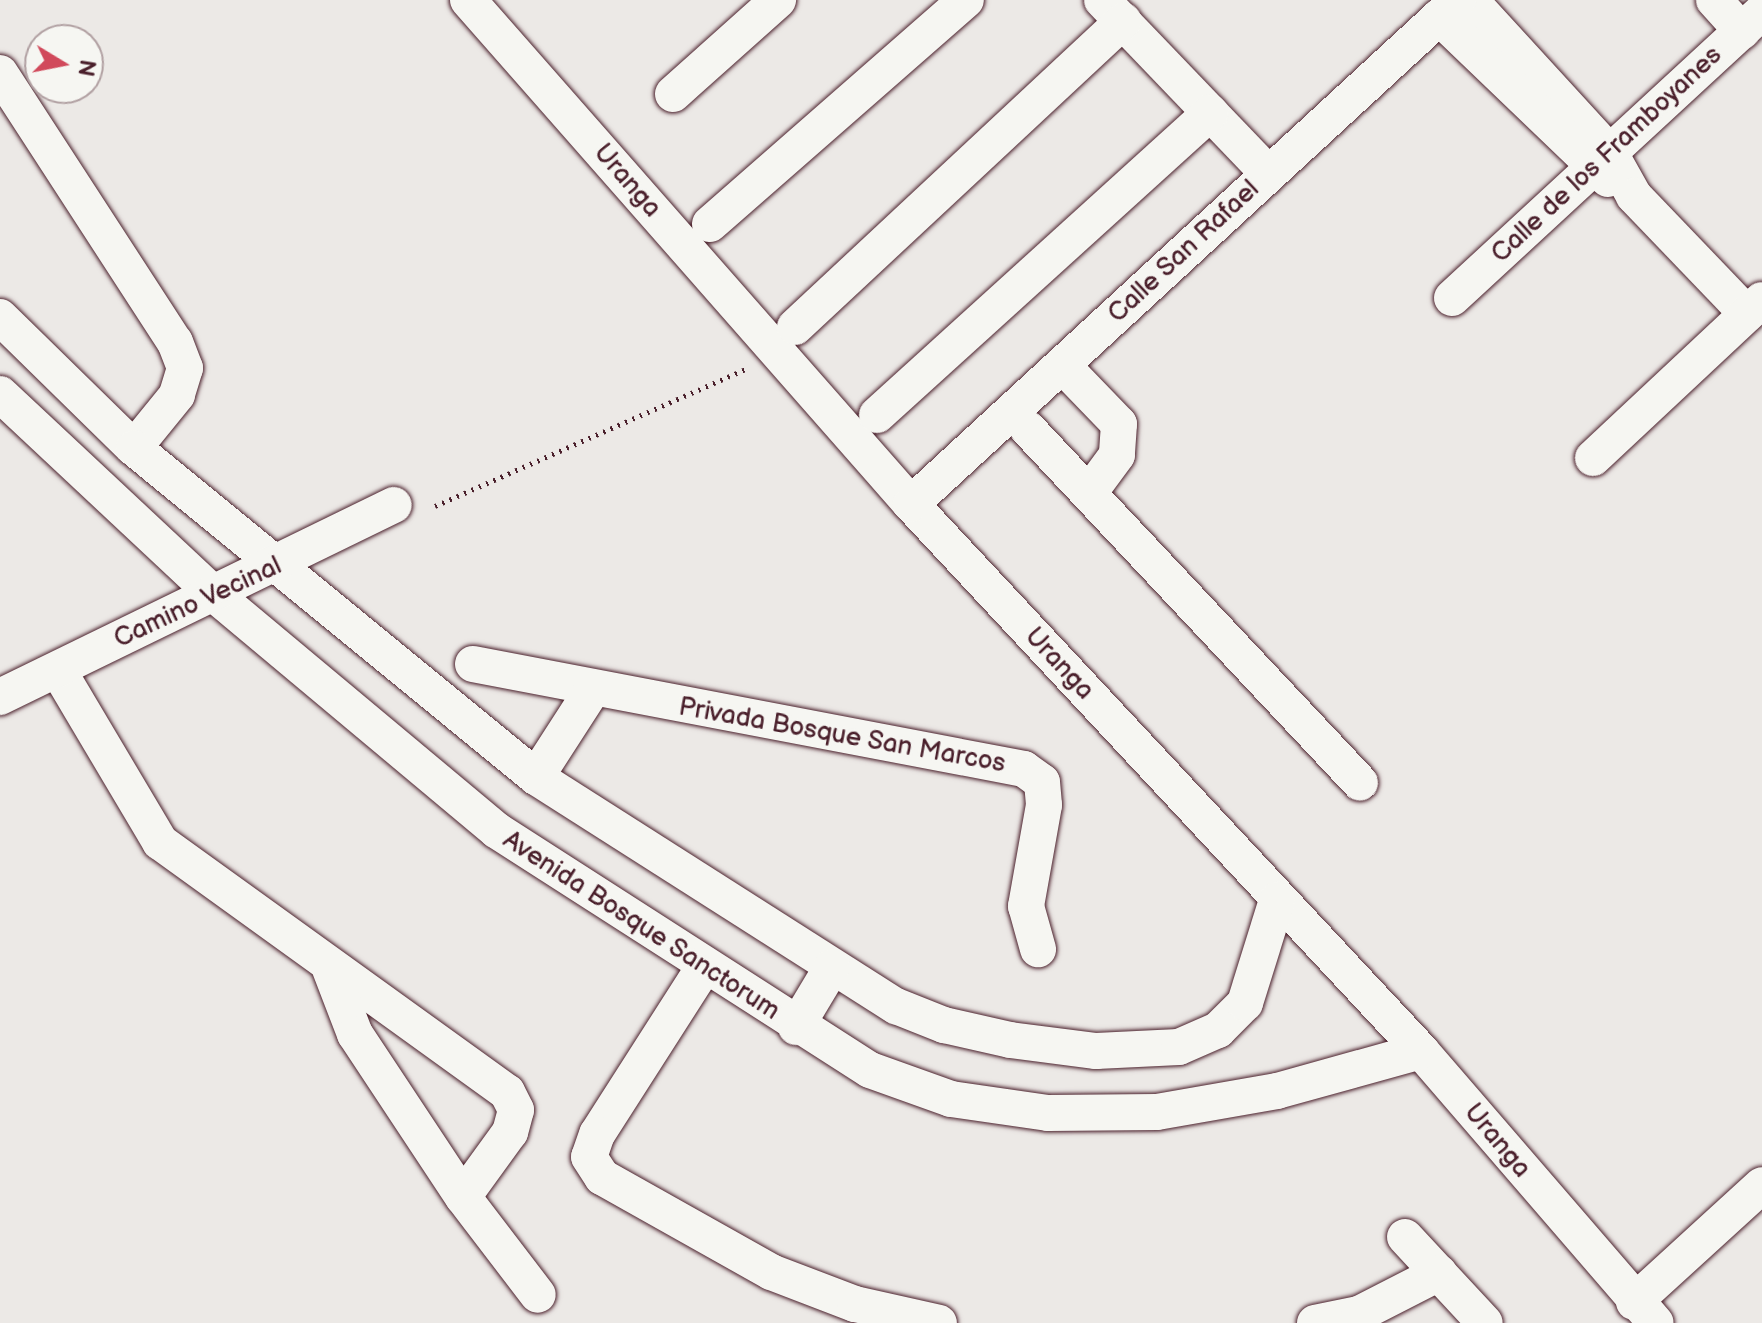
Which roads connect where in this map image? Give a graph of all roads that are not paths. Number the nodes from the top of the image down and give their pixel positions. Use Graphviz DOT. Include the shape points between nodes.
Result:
graph roads {
  1 [pos="468,0"];
  2 [pos="778,0"];
  3 [pos="966,0"];
  4 [pos="1470,0"];
  5 [pos="1714,0"];
  6 [pos="1448,9"];
  7 [pos="1112,10"];
  8 [pos="1752,21"];
  9 [pos="0,73"];
  10 [pos="673,94"];
  11 [pos="1210,113"];
  12 [pos="1601,161"];
  13 [pos="1269,174"];
  14 [pos="710,224"];
  15 [pos="1452,298"];
  16 [pos="1754,307"];
  17 [pos="0,317"];
  18 [pos="787,341"];
  19 [pos="1062,365"];
  20 [pos="0,394"];
  21 [pos="877,415"];
  22 [pos="1028,429"];
  23 [pos="134,448"];
  24 [pos="1593,458"];
  25 [pos="1089,493"];
  26 [pos="911,504"];
  27 [pos="394,505"];
  28 [pos="279,565"];
  29 [pos="214,594"];
  30 [pos="473,664"];
  31 [pos="58,670"];
  32 [pos="592,690"];
  33 [pos="0,697"];
  34 [pos="536,777"];
  35 [pos="1360,782"];
  36 [pos="1277,900"];
  37 [pos="1038,949"];
  38 [pos="832,967"];
  39 [pos="330,969"];
  40 [pos="698,976"];
  41 [pos="796,1027"];
  42 [pos="1421,1051"];
  43 [pos="1762,1185"];
  44 [pos="463,1197"];
  45 [pos="1405,1237"];
  46 [pos="1439,1273"];
  47 [pos="538,1295"];
  48 [pos="1645,1312"];
  49 [pos="939,1323"];
  50 [pos="1315,1323"];
  51 [pos="1485,1323"];
  1 -- 18 [label="street, Uranga"];
  2 -- 10 [label="street"];
  3 -- 14 [label="street"];
  4 -- 12 [label="street"];
  5 -- 8 [label="street"];
  6 -- 12 [label="street"];
  6 -- 13 [label="street, Calle San Rafael"];
  7 -- 11 [label="street"];
  7 -- 18 [label="street"];
  8 -- 12 [label="street, Calle de los Framboyanes"];
  9 -- 23 [label="street" via="175,342 185,368 177,395"];
  11 -- 13 [label="street"];
  11 -- 21 [label="street"];
  12 -- 15 [label="street, Calle de los Framboyanes"];
  12 -- 16 [label="street"];
  13 -- 19 [label="street, Calle San Rafael"];
  16 -- 24 [label="street"];
  17 -- 23 [label="street"];
  18 -- 26 [label="street, Uranga"];
  19 -- 25 [label="street" via="1119,424 1117,455"];
  19 -- 26 [label="street, Calle San Rafael"];
  20 -- 29 [label="street, Avenida Bosque Sanctorum"];
  22 -- 25 [label="street"];
  23 -- 28 [label="street"];
  25 -- 35 [label="street"];
  26 -- 36 [label="street, Uranga"];
  27 -- 28 [label="street, Camino Vecinal"];
  28 -- 29 [label="street, Camino Vecinal"];
  28 -- 34 [label="street"];
  29 -- 31 [label="street, Camino Vecinal"];
  29 -- 40 [label="street, Avenida Bosque Sanctorum" via="496,830"];
  30 -- 32 [label="street, Privada Bosque San Marcos"];
  31 -- 33 [label="street, Camino Vecinal"];
  31 -- 39 [label="street" via="160,842"];
  32 -- 34 [label="street"];
  32 -- 37 [label="street, Privada Bosque San Marcos" via="1024,769 1042,782 1044,805 1026,906"];
  34 -- 38 [label="street"];
  36 -- 38 [label="street" via="1245,1003 1218,1030 1179,1047 1096,1051 944,1025 896,1006"];
  36 -- 42 [label="street, Uranga"];
  38 -- 41 [label="street"];
  39 -- 44 [label="street" via="355,1034"];
  39 -- 44 [label="street" via="507,1092 516,1110 510,1132"];
  40 -- 41 [label="street, Avenida Bosque Sanctorum"];
  40 -- 49 [label="street" via="597,1134 589,1157 602,1177 771,1272 855,1304"];
  41 -- 42 [label="street, Avenida Bosque Sanctorum" via="870,1070 951,1099 1048,1113 1157,1112 1277,1091"];
  42 -- 48 [label="street, Uranga"];
  43 -- 48 [label="street"];
  44 -- 47 [label="street"];
  45 -- 46 [label="street"];
  46 -- 50 [label="street" via="1359,1314"];
  46 -- 51 [label="street"];
}
